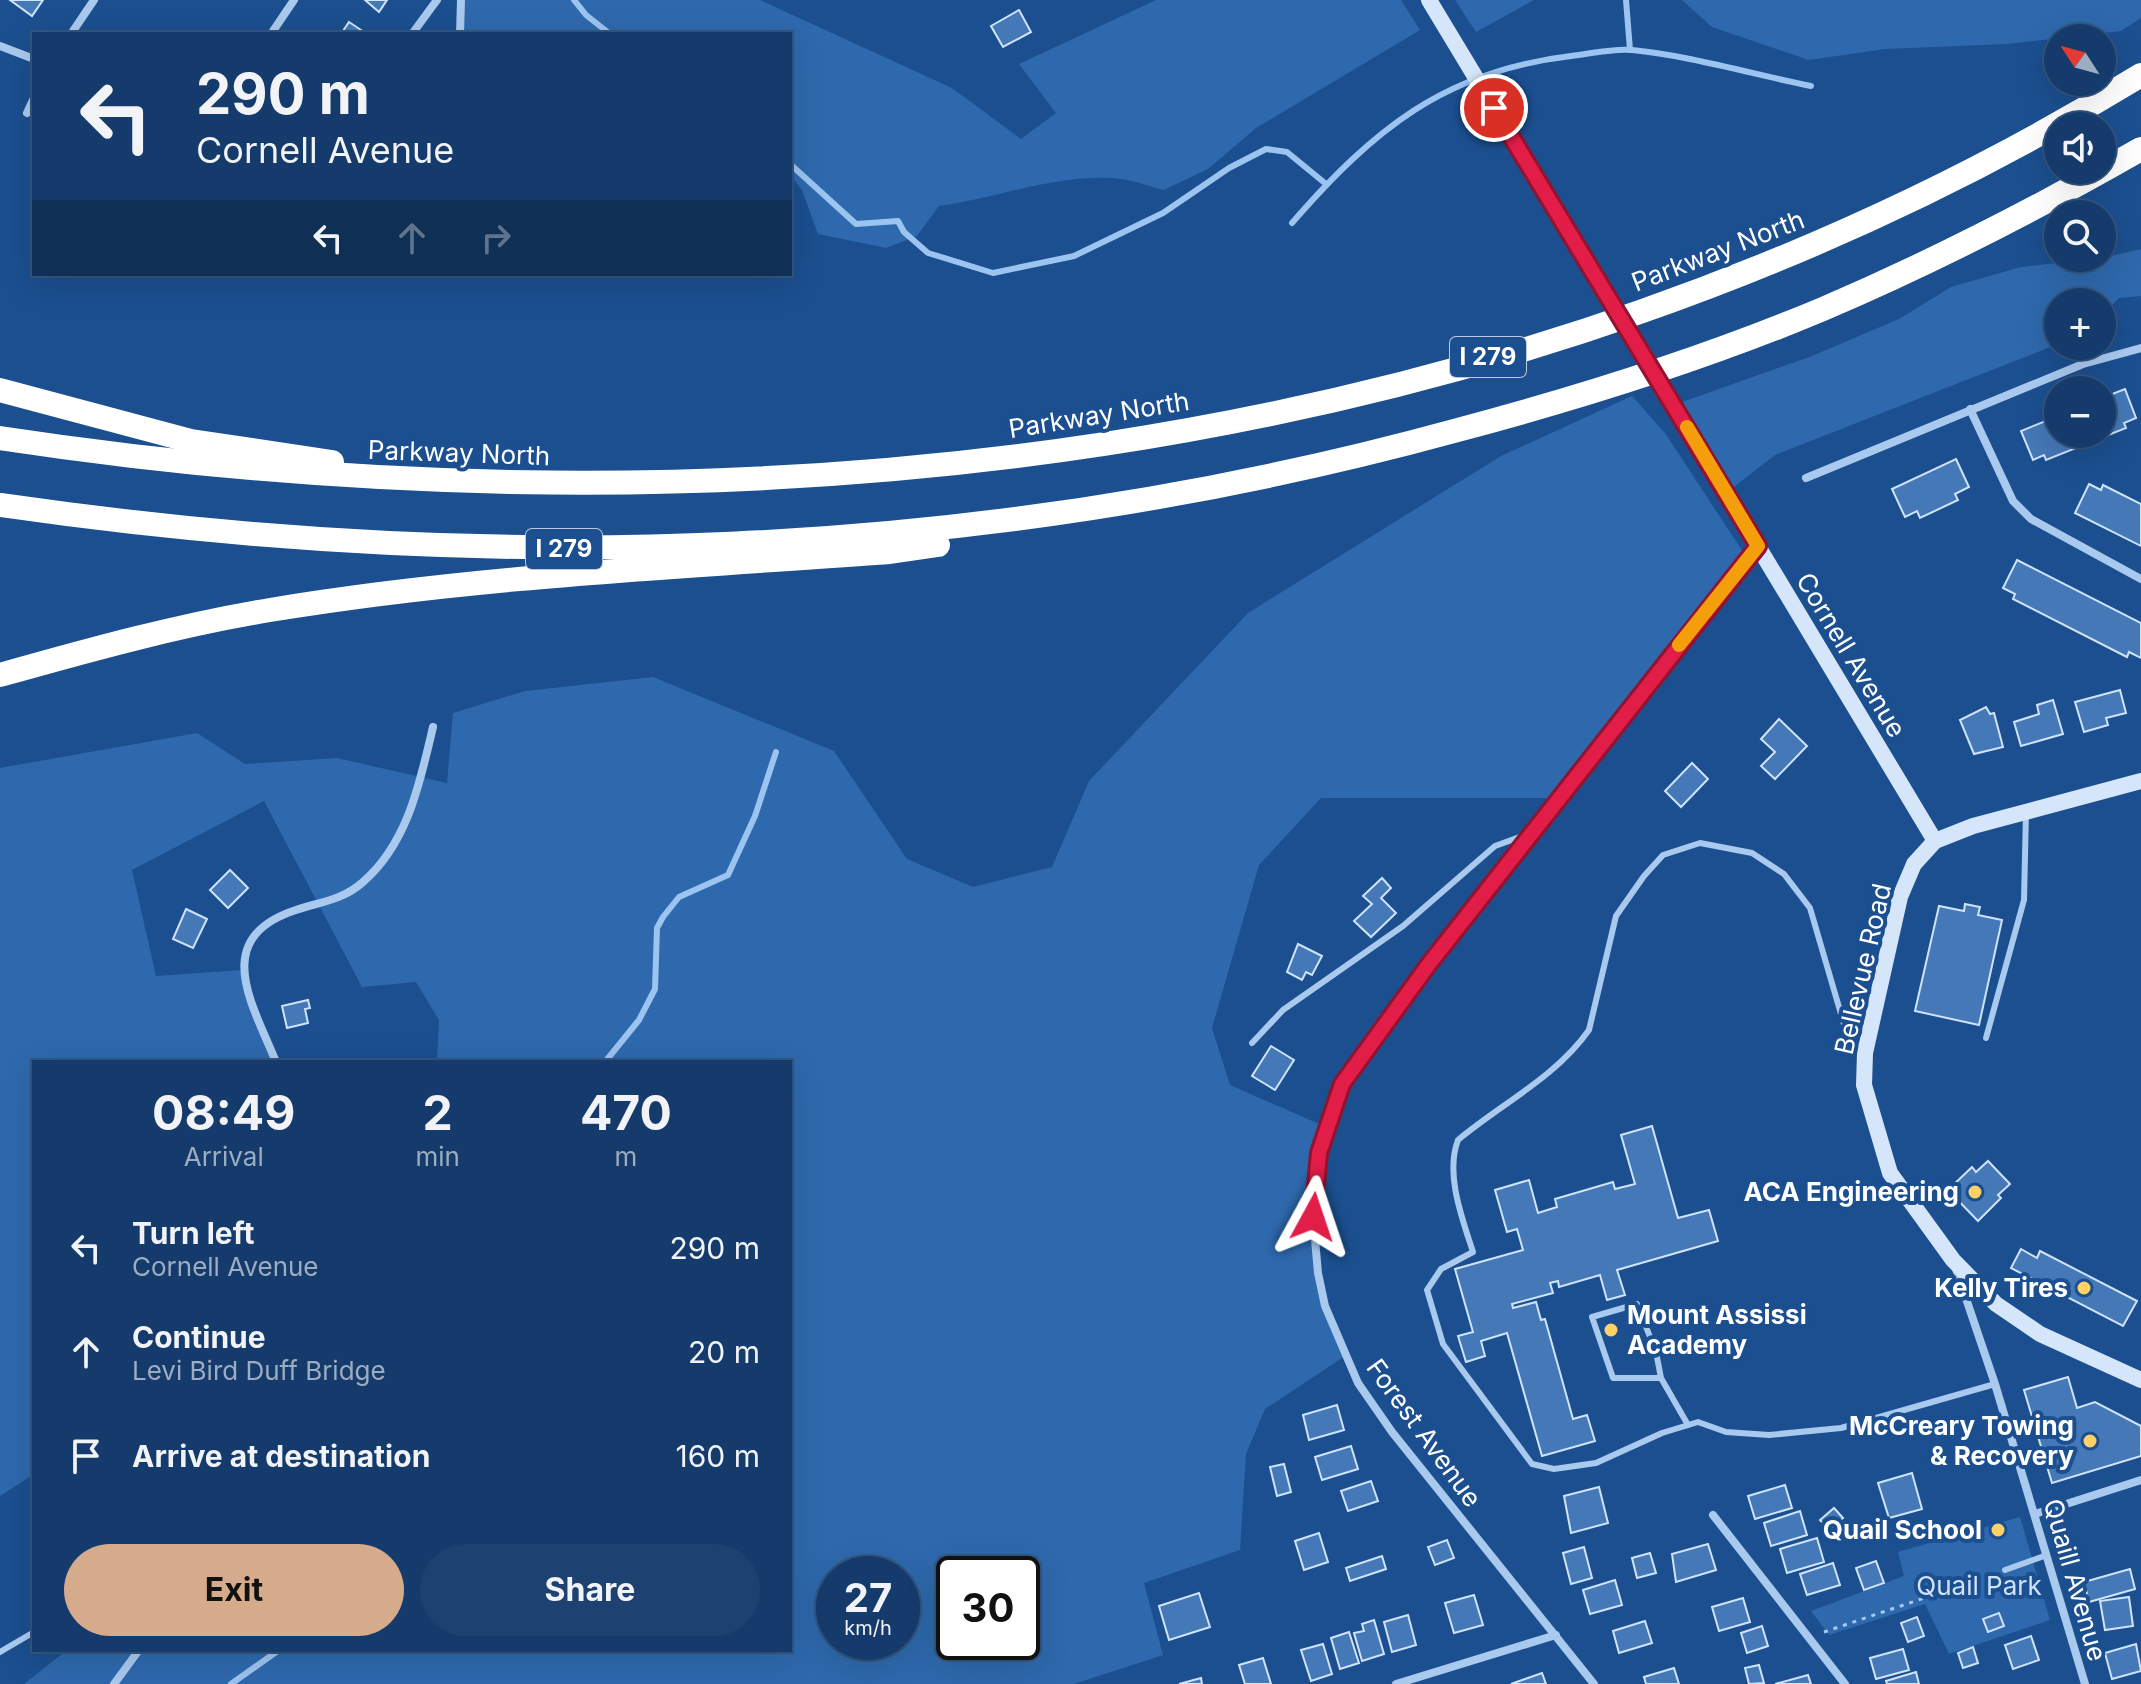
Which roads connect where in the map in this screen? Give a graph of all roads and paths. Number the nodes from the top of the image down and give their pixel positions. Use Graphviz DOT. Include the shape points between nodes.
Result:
graph roads {
  1 [pos="94,0"];
  2 [pos="294,0"];
  3 [pos="437,0"];
  4 [pos="461,0"];
  5 [pos="1429,0"];
  6 [pos="72,32"];
  7 [pos="272,32"];
  8 [pos="413,32"];
  9 [pos="460,32"];
  10 [pos="0,46"];
  11 [pos="32,58"];
  12 [pos="2141,75"];
  13 [pos="32,102"];
  14 [pos="27,113"];
  15 [pos="2141,149"];
  16 [pos="2141,348"];
  17 [pos="0,390"];
  18 [pos="1970,409"];
  19 [pos="0,438"];
  20 [pos="1806,478"];
  21 [pos="481,484"];
  22 [pos="1128,503"];
  23 [pos="0,505"];
  24 [pos="1758,546"];
  25 [pos="2141,579"];
  26 [pos="0,675"];
  27 [pos="433,727"];
  28 [pos="2141,781"];
  29 [pos="2026,812"];
  30 [pos="1534,832"];
  31 [pos="1935,841"];
  32 [pos="1986,1038"];
  33 [pos="1252,1043"];
  34 [pos="1865,1053"];
  35 [pos="275,1060"];
  36 [pos="1953,1260"];
  37 [pos="1661,1378"];
  38 [pos="2141,1380"];
  39 [pos="1995,1384"];
  40 [pos="1688,1425"];
  41 [pos="2141,1480"];
  42 [pos="2035,1514"];
  43 [pos="1713,1515"];
  44 [pos="2047,1555"];
  45 [pos="2003,1571"];
  46 [pos="1824,1632"];
  47 [pos="32,1633"];
  48 [pos="1556,1635"];
  49 [pos="0,1652"];
  50 [pos="138,1652"];
  51 [pos="114,1684"];
  52 [pos="1396,1684"];
  53 [pos="1594,1684"];
  54 [pos="1845,1684"];
  55 [pos="2085,1684"];
  1 -- 6 [label="street"];
  2 -- 7 [label="street"];
  3 -- 8 [label="street"];
  4 -- 9 [label="street"];
  5 -- 24 [label="street, Cornell Avenue, bridge"];
  10 -- 11 [label="street"];
  12 -- 21 [label="highway, Parkway North / I 279" via="1952,181 1780,259 1580,330 1350,394 1181,430 915,469 711,482"];
  13 -- 14 [label="street"];
  15 -- 22 [label="highway, I 279" via="1907,272 1681,362 1393,448"];
  16 -- 18 [label="street" via="2083,364"];
  17 -- 21 [label="highway" via="191,441"];
  18 -- 20 [label="street"];
  18 -- 25 [label="street" via="2013,501 2031,519"];
  19 -- 21 [label="highway, Parkway North / I 279" via="293,474"];
  22 -- 23 [label="highway, I 279" via="980,525 794,543 577,549 281,536"];
  22 -- 26 [label="highway" via="979,539 890,552 510,579 270,610 114,643"];
  24 -- 30 [label="street, Forest Avenue"];
  24 -- 31 [label="street, Cornell Avenue"];
  27 -- 35 [label="street" via="417,794 388,854 363,882 336,900 279,916 246,948 242,970"];
  28 -- 29 [label="street"];
  29 -- 31 [label="street"];
  29 -- 32 [label="lane" via="2024,900"];
  30 -- 33 [label="lane" via="1495,846 1403,926 1283,1010"];
  30 -- 48 [label="street, Forest Avenue" via="1342,1084 1319,1153 1313,1217 1325,1306 1358,1383"];
  31 -- 34 [label="street, Bellevue Road" via="1914,864 1900,897"];
  34 -- 36 [label="street, Bellevue Road" via="1864,1085 1890,1173"];
  34 -- 40 [label="lane" via="1848,1038 1810,908 1784,874 1752,853 1700,843 1663,855 1616,916 1589,1030 1580,1043 1552,1072 1458,1140 1453,1152 1458,1202 1473,1252 1441,1269 1427,1290 1443,1344 1532,1464 1554,1469 1596,1463"];
  36 -- 38 [label="street, Bellevue Road" via="1996,1304 2040,1334"];
  36 -- 39 [label="street, Quaill Avenue"];
  37 -- 37 [label="lane" via="1613,1378 1592,1317 1637,1304"];
  37 -- 40 [label="lane"];
  39 -- 40 [label="lane" via="1841,1428 1769,1435 1726,1432 1698,1422"];
  39 -- 42 [label="street, Quaill Avenue"];
  41 -- 42 [label="street"];
  42 -- 44 [label="street, Quaill Avenue"];
  43 -- 54 [label="street"];
  44 -- 45 [label="lane"];
  44 -- 55 [label="street, Quaill Avenue"];
  45 -- 46 [label="path"];
  47 -- 49 [label="lane"];
  48 -- 52 [label="street"];
  48 -- 53 [label="street, Forest Avenue"];
  50 -- 51 [label="street"];
}
